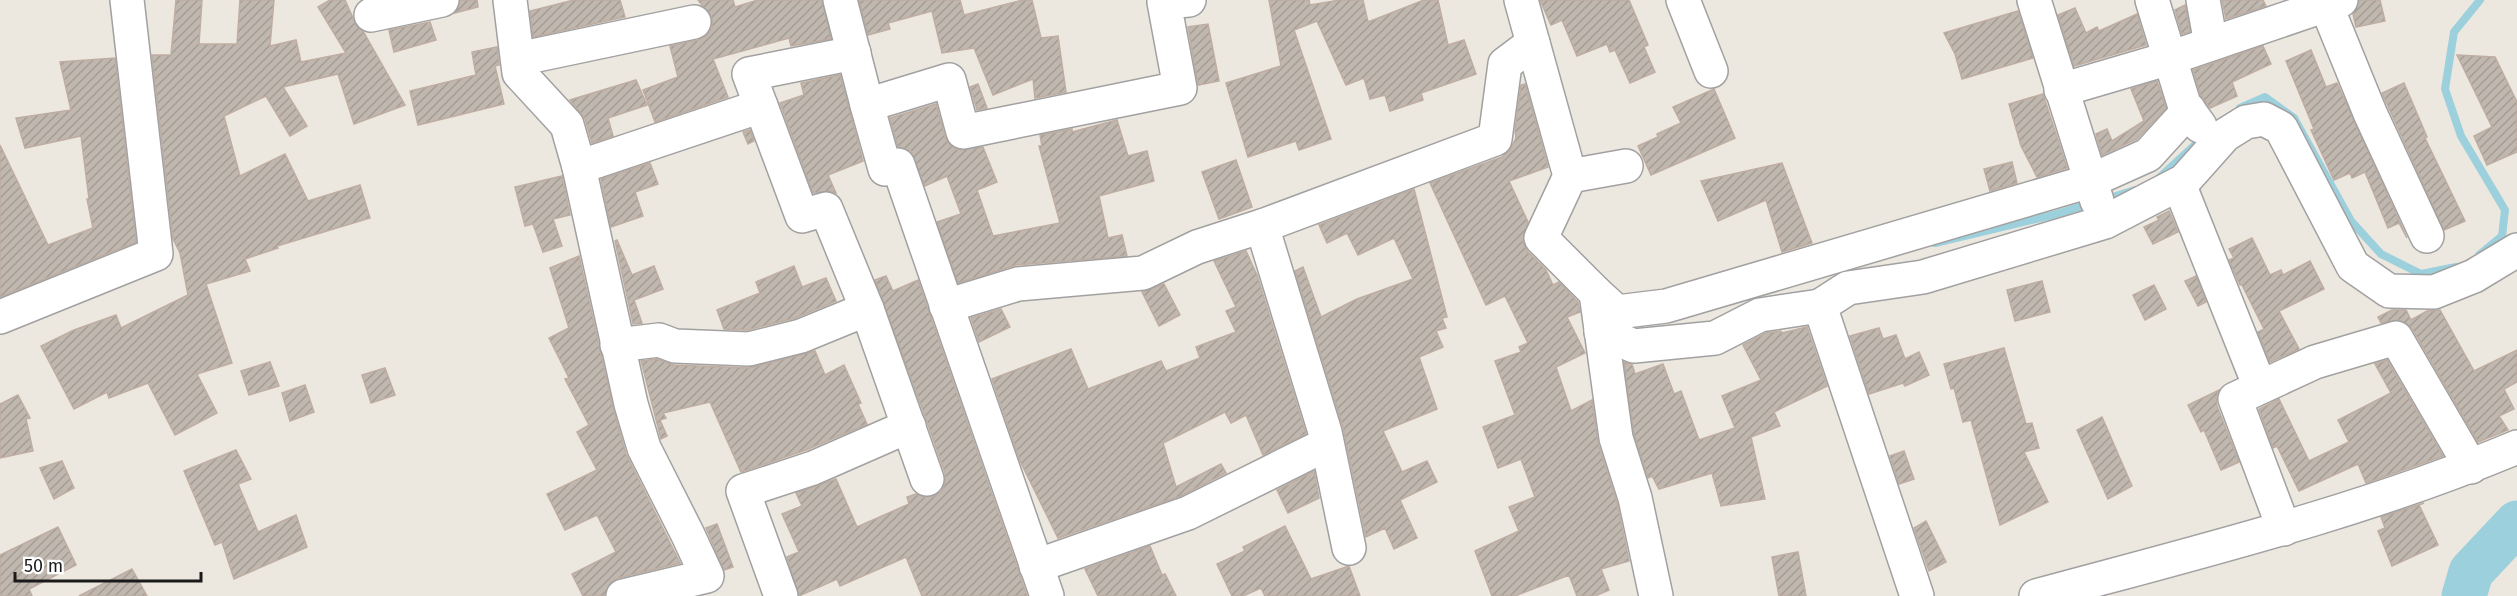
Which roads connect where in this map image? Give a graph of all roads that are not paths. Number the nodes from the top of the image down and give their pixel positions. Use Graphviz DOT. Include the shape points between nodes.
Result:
graph roads {
  1 [pos="128,0"];
  2 [pos="442,0"];
  3 [pos="510,0"];
  4 [pos="840,0"];
  5 [pos="1189,0"];
  6 [pos="1521,0"];
  7 [pos="1683,0"];
  8 [pos="2034,0"];
  9 [pos="2152,0"];
  10 [pos="2203,0"];
  11 [pos="2334,3"];
  12 [pos="371,15"];
  13 [pos="694,22"];
  14 [pos="1533,43"];
  15 [pos="2211,44"];
  16 [pos="854,53"];
  17 [pos="2170,58"];
  18 [pos="518,59"];
  19 [pos="1711,71"];
  20 [pos="2061,90"];
  21 [pos="867,105"];
  22 [pos="761,106"];
  23 [pos="2191,113"];
  24 [pos="2214,148"];
  25 [pos="1626,165"];
  26 [pos="579,167"];
  27 [pos="1570,176"];
  28 [pos="2179,184"];
  29 [pos="2091,185"];
  30 [pos="2105,222"];
  31 [pos="1262,226"];
  32 [pos="2427,236"];
  33 [pos="2517,250"];
  34 [pos="1596,293"];
  35 [pos="946,306"];
  36 [pos="1820,306"];
  37 [pos="867,309"];
  38 [pos="0,317"];
  39 [pos="1601,332"];
  40 [pos="618,345"];
  41 [pos="2260,387"];
  42 [pos="909,426"];
  43 [pos="1327,444"];
  44 [pos="2517,447"];
  45 [pos="2471,466"];
  46 [pos="927,479"];
  47 [pos="2284,530"];
  48 [pos="1349,548"];
  49 [pos="1041,581"];
  50 [pos="623,596"];
  51 [pos="781,596"];
  52 [pos="1656,596"];
  53 [pos="1917,596"];
  54 [pos="2036,596"];
  1 -- 38 [label="street" via="156,254"];
  2 -- 12 [label="street"];
  3 -- 18 [label="street"];
  4 -- 16 [label="street"];
  5 -- 21 [label="street" via="1164,2 1180,88 963,132 949,80"];
  6 -- 14 [label="street"];
  7 -- 19 [label="street"];
  8 -- 20 [label="street"];
  9 -- 17 [label="street"];
  10 -- 15 [label="street"];
  11 -- 15 [label="street"];
  11 -- 32 [label="street" via="2370,113"];
  13 -- 18 [label="street"];
  14 -- 27 [label="street"];
  14 -- 31 [label="street" via="1505,64 1495,139"];
  15 -- 17 [label="street"];
  16 -- 21 [label="street"];
  16 -- 22 [label="street" via="749,74"];
  17 -- 20 [label="street"];
  17 -- 23 [label="street" via="2184,104"];
  18 -- 26 [label="street" via="519,73 567,125"];
  20 -- 29 [label="street"];
  21 -- 35 [label="street" via="885,169 898,165"];
  22 -- 26 [label="street"];
  22 -- 37 [label="street" via="802,216 826,208"];
  23 -- 24 [label="street"];
  23 -- 29 [label="street" via="2148,155"];
  24 -- 28 [label="street"];
  24 -- 33 [label="street" via="2225,135 2246,122 2264,119 2281,128 2353,266 2389,291 2434,292 2474,276"];
  25 -- 27 [label="street"];
  26 -- 40 [label="street"];
  27 -- 34 [label="street" via="1541,238"];
  28 -- 30 [label="street"];
  28 -- 41 [label="street"];
  29 -- 30 [label="street"];
  29 -- 34 [label="street" via="1666,306 1617,312"];
  30 -- 36 [label="street" via="1923,277 1848,288"];
  31 -- 35 [label="street" via="1197,247 1143,273 1018,284"];
  31 -- 43 [label="street"];
  34 -- 39 [label="street"];
  35 -- 49 [label="street"];
  36 -- 39 [label="street" via="1760,315 1715,338 1634,346"];
  36 -- 53 [label="street"];
  37 -- 40 [label="street" via="801,336 749,349 675,346 659,340"];
  37 -- 42 [label="street"];
  39 -- 52 [label="street" via="1616,438 1635,498"];
  40 -- 50 [label="street" via="644,448 707,576"];
  41 -- 45 [label="street" via="2315,362 2396,338"];
  41 -- 47 [label="street" via="2235,399"];
  42 -- 46 [label="street"];
  42 -- 51 [label="street" via="813,468 743,491"];
  43 -- 48 [label="street"];
  43 -- 49 [label="street"];
  44 -- 45 [label="street"];
  45 -- 47 [label="street"];
  47 -- 54 [label="street"];
}
